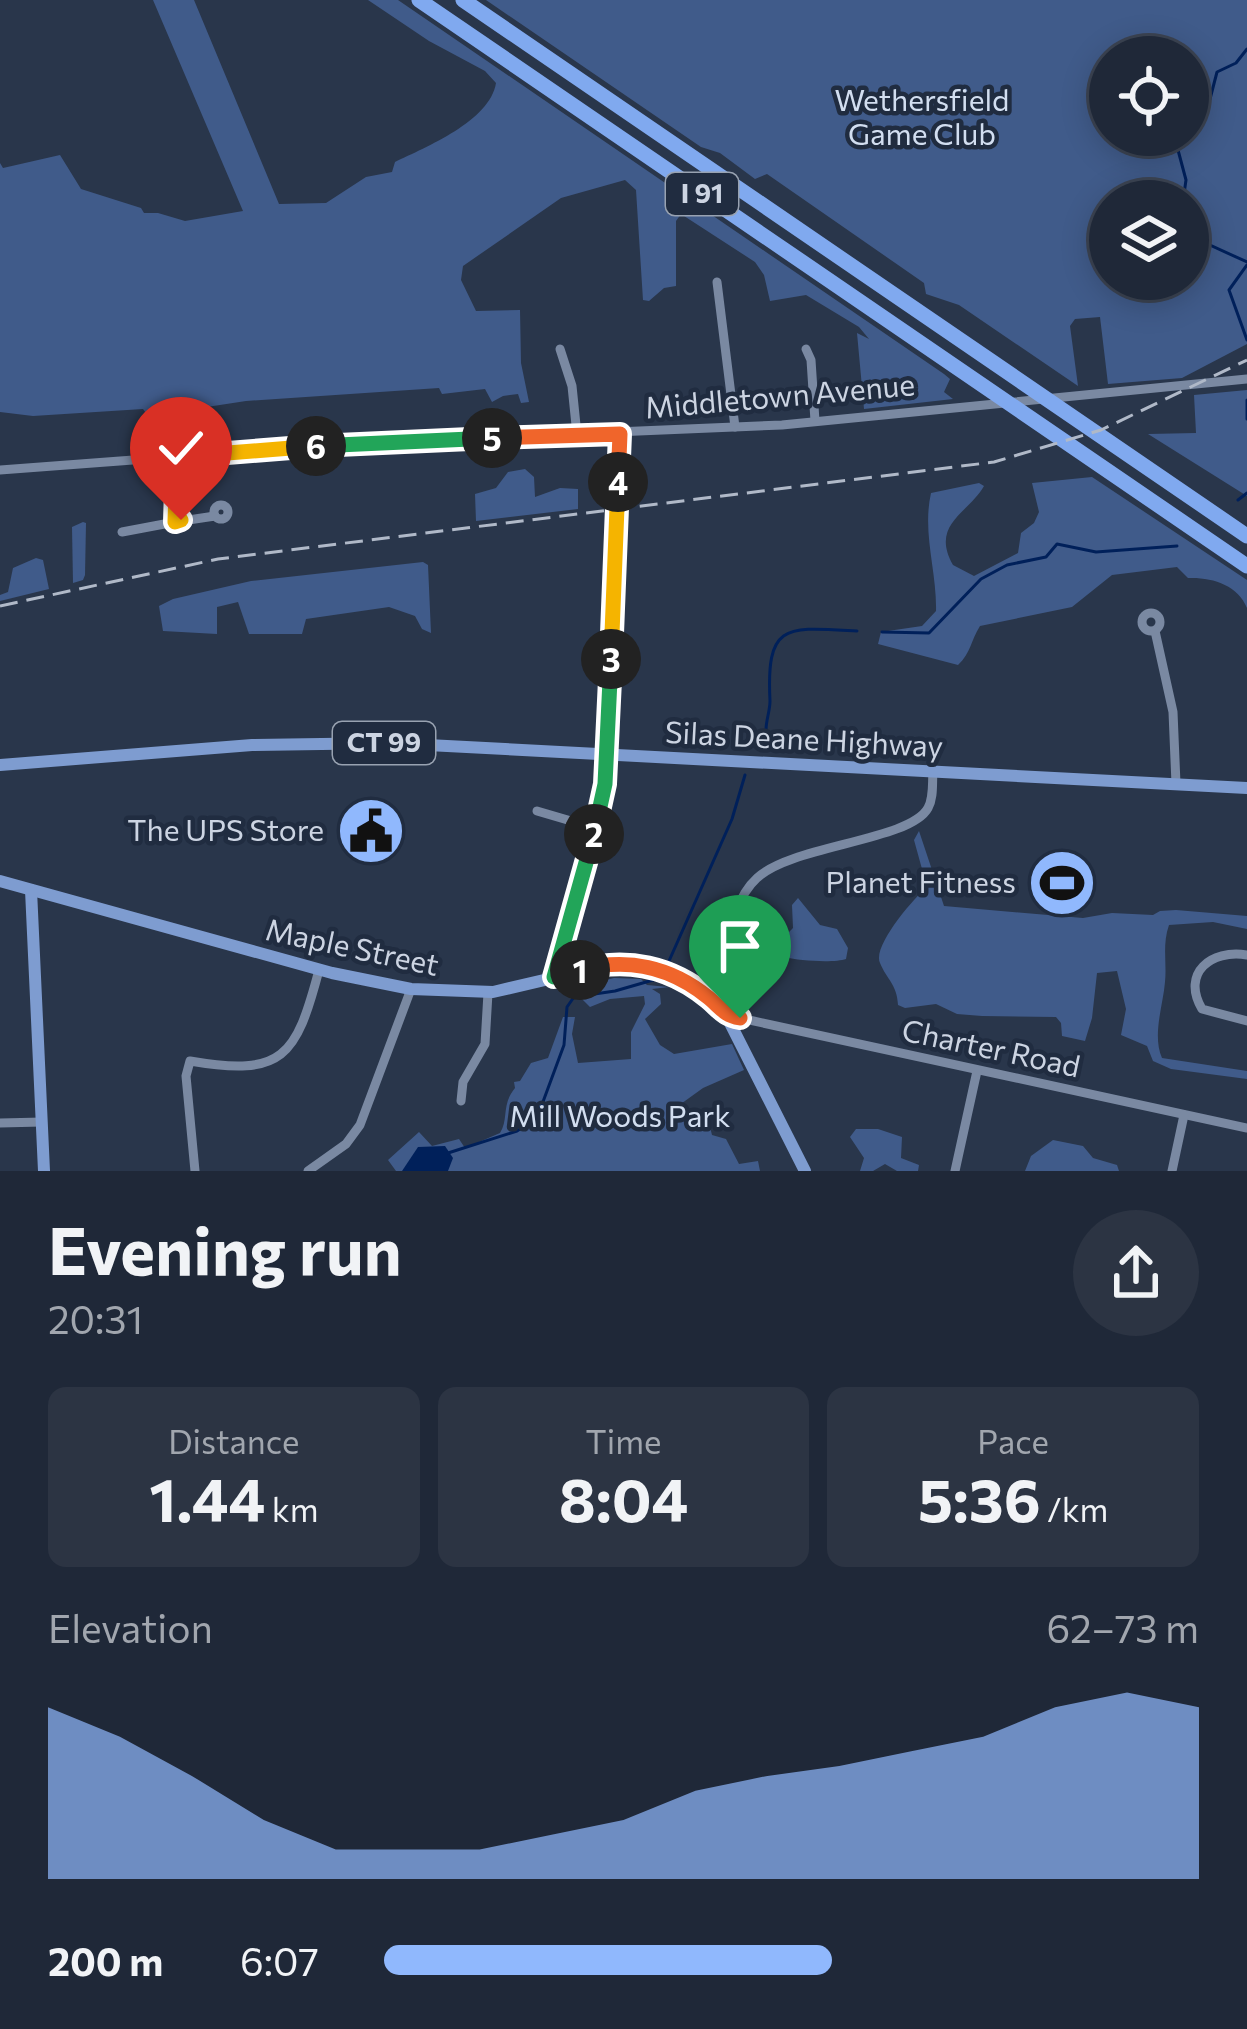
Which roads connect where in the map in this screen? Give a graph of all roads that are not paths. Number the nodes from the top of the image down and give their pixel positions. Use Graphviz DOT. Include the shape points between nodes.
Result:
graph roads {
  1 [pos="419,0"];
  2 [pos="463,0"];
  3 [pos="717,282"];
  4 [pos="560,349"];
  5 [pos="806,349"];
  6 [pos="1247,380"];
  7 [pos="815,421"];
  8 [pos="735,427"];
  9 [pos="620,434"];
  10 [pos="577,435"];
  11 [pos="177,457"];
  12 [pos="0,470"];
  13 [pos="215,516"];
  14 [pos="175,522"];
  15 [pos="122,532"];
  16 [pos="1247,536"];
  17 [pos="1247,566"];
  18 [pos="1155,631"];
  19 [pos="607,754"];
  20 [pos="0,765"];
  21 [pos="933,771"];
  22 [pos="1176,784"];
  23 [pos="1247,788"];
  24 [pos="537,811"];
  25 [pos="595,828"];
  26 [pos="0,881"];
  27 [pos="31,890"];
  28 [pos="1247,955"];
  29 [pos="319,970"];
  30 [pos="554,977"];
  31 [pos="412,988"];
  32 [pos="488,993"];
  33 [pos="711,999"];
  34 [pos="726,1015"];
  35 [pos="1247,1021"];
  36 [pos="977,1071"];
  37 [pos="461,1101"];
  38 [pos="1184,1115"];
  39 [pos="42,1122"];
  40 [pos="0,1123"];
  41 [pos="1247,1128"];
  42 [pos="44,1171"];
  43 [pos="195,1171"];
  44 [pos="308,1171"];
  45 [pos="805,1171"];
  46 [pos="955,1171"];
  47 [pos="1172,1171"];
  1 -- 17 [label="highway, I 91"];
  2 -- 16 [label="highway, I 91"];
  3 -- 8 [label="street"];
  4 -- 10 [label="street"];
  5 -- 7 [label="street"];
  6 -- 7 [label="street, Middletown Avenue"];
  7 -- 8 [label="street, Middletown Avenue"];
  8 -- 9 [label="street, Middletown Avenue"];
  9 -- 10 [label="street, Middletown Avenue"];
  9 -- 19 [label="street"];
  10 -- 11 [label="street, Middletown Avenue"];
  11 -- 12 [label="street, Middletown Avenue"];
  11 -- 14 [label="street"];
  13 -- 14 [label="street"];
  14 -- 15 [label="street"];
  18 -- 22 [label="street" via="1173,712"];
  19 -- 20 [label="main road, Silas Deane Highway / CT 99" via="338,742"];
  19 -- 21 [label="main road, Silas Deane Highway / CT 99"];
  19 -- 25 [label="street"];
  21 -- 22 [label="main road, Silas Deane Highway / CT 99"];
  21 -- 33 [label="street" via="930,803 915,821 783,862 753,881"];
  22 -- 23 [label="main road, Silas Deane Highway / CT 99"];
  24 -- 25 [label="street"];
  25 -- 30 [label="street"];
  26 -- 27 [label="main road, Maple Street"];
  27 -- 29 [label="main road, Maple Street"];
  27 -- 39 [label="main road"];
  28 -- 35 [label="street" via="1212,956 1195,984 1202,1009"];
  29 -- 31 [label="main road, Maple Street"];
  29 -- 43 [label="street" via="295,1040 278,1058 233,1069 190,1061"];
  30 -- 32 [label="main road, Maple Street"];
  30 -- 33 [label="main road, Maple Street" via="613,964 664,971"];
  31 -- 32 [label="main road, Maple Street"];
  31 -- 44 [label="street" via="360,1125"];
  32 -- 37 [label="street" via="485,1044"];
  33 -- 34 [label="main road, Maple Street"];
  34 -- 36 [label="street, Charter Road"];
  34 -- 45 [label="main road, Maple Street"];
  36 -- 38 [label="street, Charter Road"];
  36 -- 46 [label="street"];
  38 -- 41 [label="street, Charter Road"];
  38 -- 47 [label="street"];
  39 -- 40 [label="street"];
  39 -- 42 [label="main road"];
}
